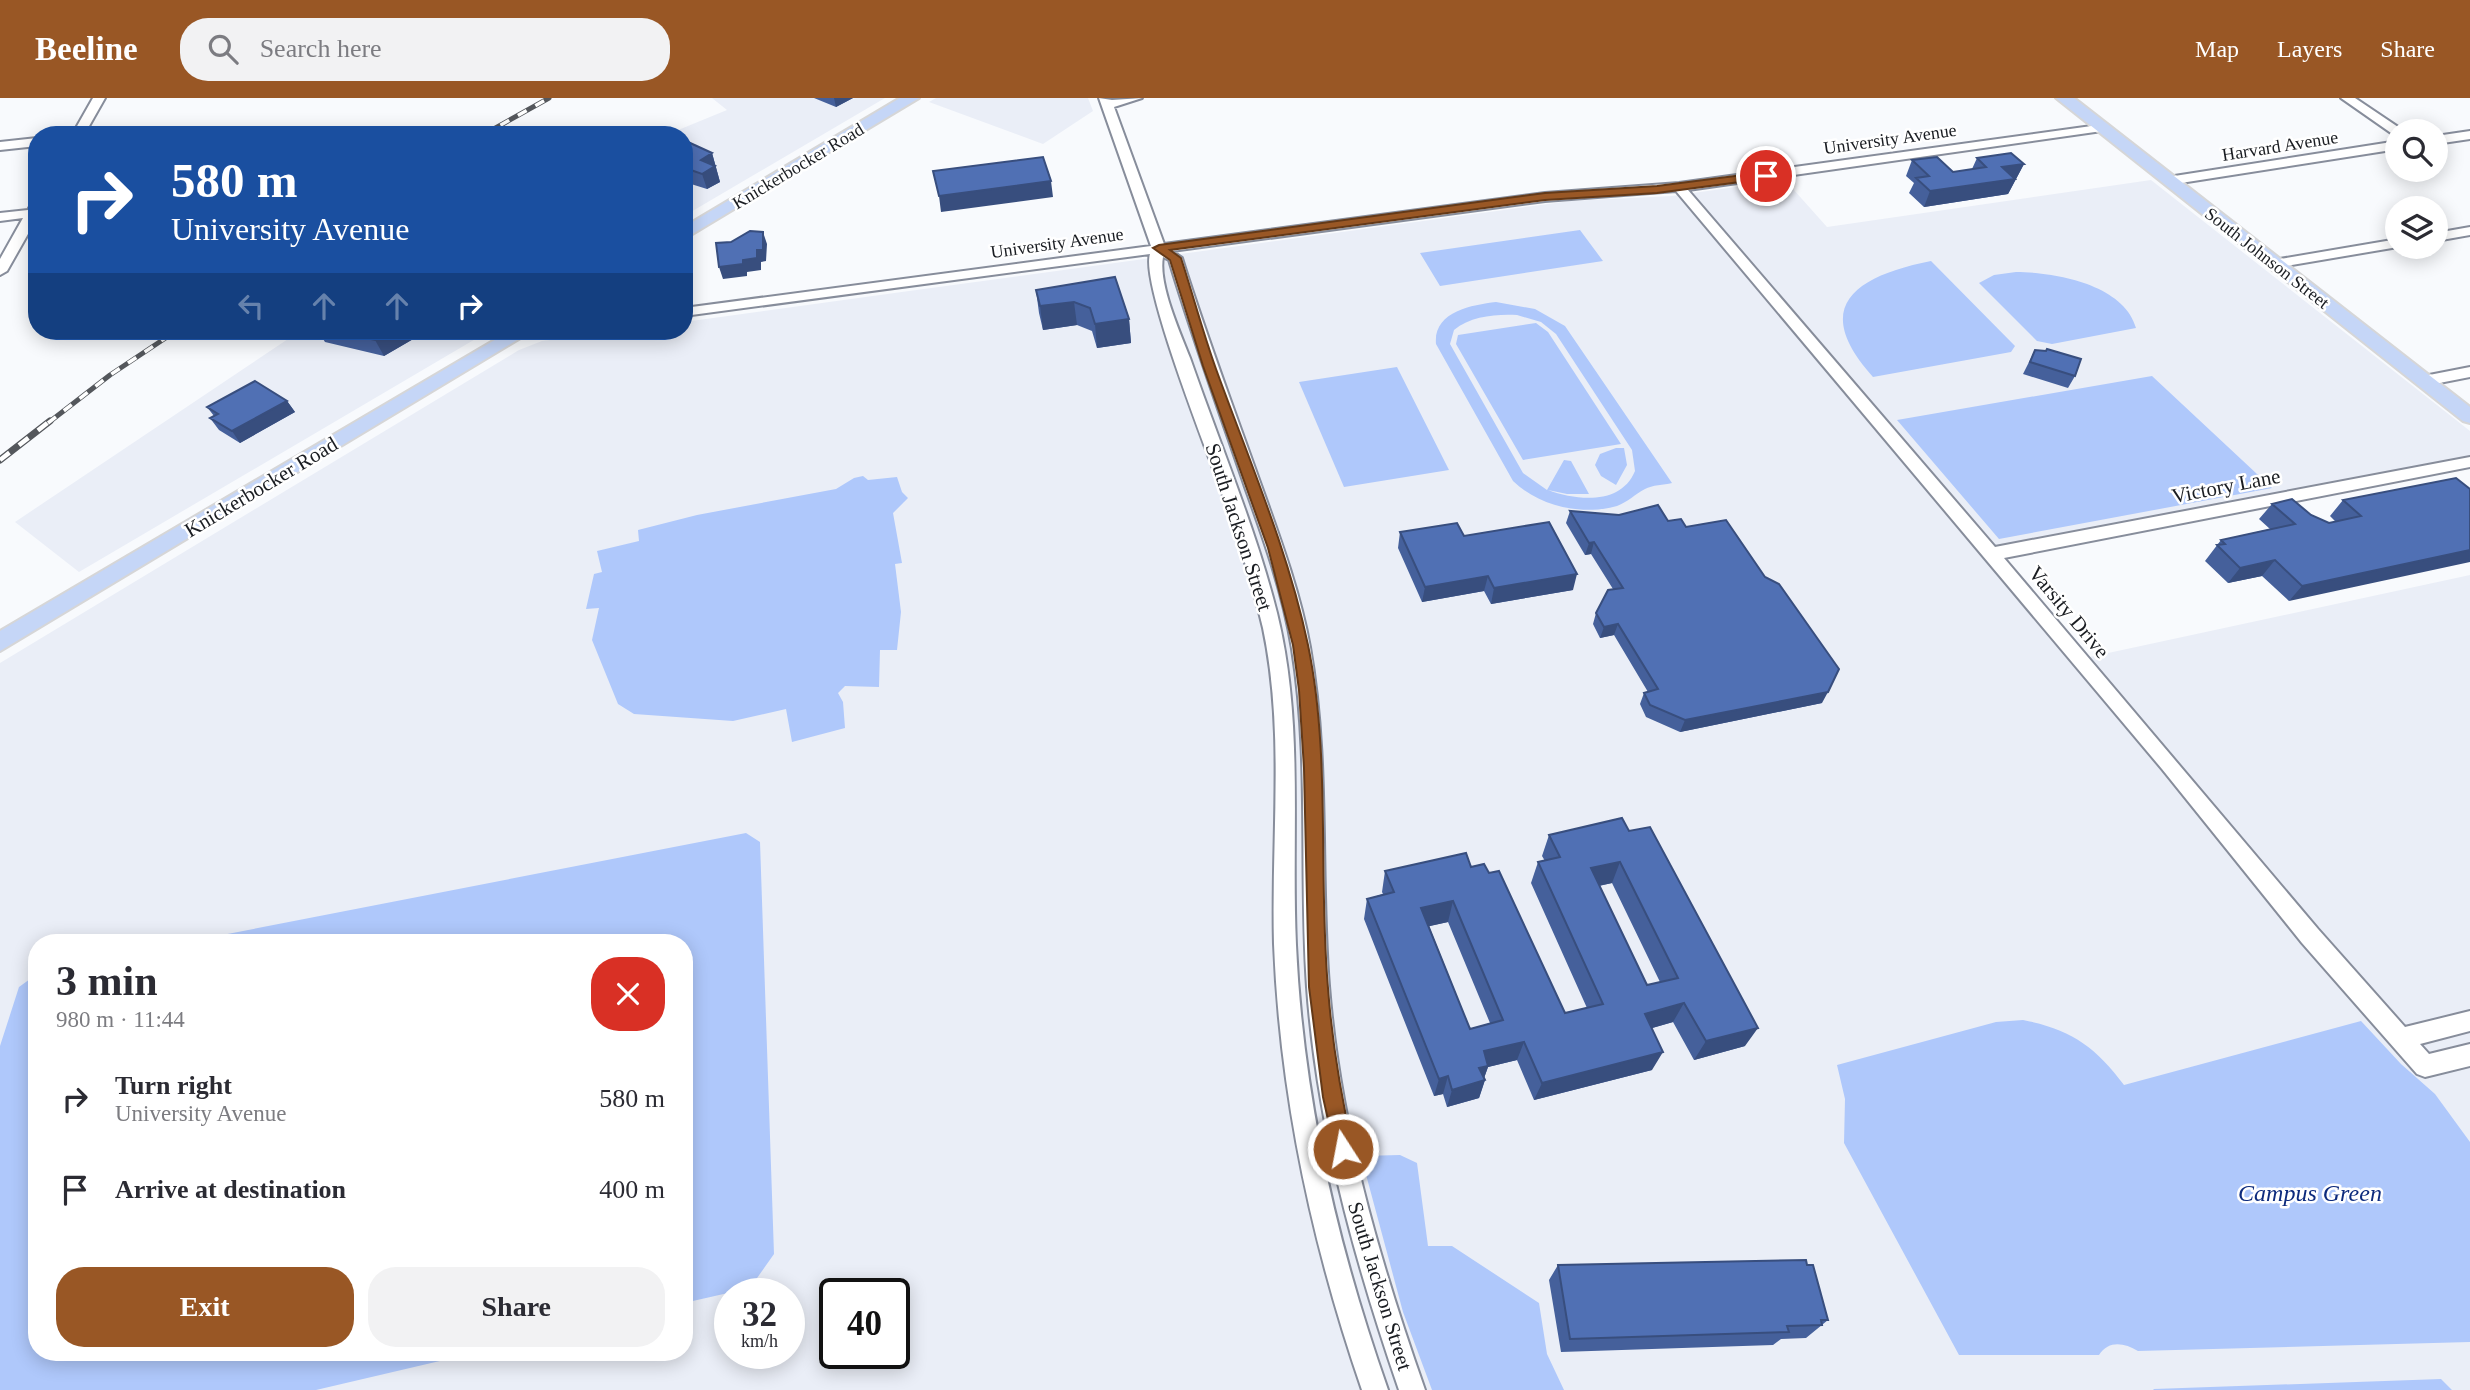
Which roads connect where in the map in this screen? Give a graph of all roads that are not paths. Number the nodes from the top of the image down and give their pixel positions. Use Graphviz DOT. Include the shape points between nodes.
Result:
graph roads {
  1 [pos="99,98"];
  2 [pos="911,98"];
  3 [pos="1136,98"];
  4 [pos="2064,98"];
  5 [pos="2347,98"];
  6 [pos="1106,101"];
  7 [pos="2385,123"];
  8 [pos="83,126"];
  9 [pos="2102,127"];
  10 [pos="2470,135"];
  11 [pos="2448,138"];
  12 [pos="28,143"];
  13 [pos="0,146"];
  14 [pos="2385,147"];
  15 [pos="2168,181"];
  16 [pos="1679,187"];
  17 [pos="28,211"];
  18 [pos="0,216"];
  19 [pos="28,222"];
  20 [pos="693,229"];
  21 [pos="2470,232"];
  22 [pos="2448,235"];
  23 [pos="2385,245"];
  24 [pos="1159,248"];
  25 [pos="2274,264"];
  26 [pos="0,271"];
  27 [pos="693,311"];
  28 [pos="508,340"];
  29 [pos="2470,372"];
  30 [pos="2424,381"];
  31 [pos="2470,416"];
  32 [pos="2470,462"];
  33 [pos="1991,555"];
  34 [pos="0,642"];
  35 [pos="2470,1021"];
  36 [pos="2401,1039"];
  37 [pos="2470,1055"];
  38 [pos="1375,1390"];
  39 [pos="1412,1390"];
  1 -- 8 [label="street"];
  2 -- 20 [label="main road, Knickerbocker Road"];
  3 -- 6 [label="street"];
  4 -- 9 [label="main road, South Johnson Street"];
  5 -- 7 [label="street"];
  6 -- 24 [label="street, South Jackson Street"];
  9 -- 15 [label="main road, South Johnson Street"];
  9 -- 16 [label="street, University Avenue"];
  10 -- 11 [label="street"];
  12 -- 13 [label="street"];
  14 -- 15 [label="street, Harvard Avenue"];
  15 -- 25 [label="main road, South Johnson Street"];
  16 -- 24 [label="street, University Avenue" via="1545,197"];
  16 -- 33 [label="street, Varsity Drive"];
  17 -- 18 [label="street"];
  19 -- 26 [label="street"];
  21 -- 22 [label="street"];
  23 -- 25 [label="street"];
  24 -- 27 [label="street, University Avenue"];
  24 -- 38 [label="street, South Jackson Street" via="1154,262 1170,318 1258,573 1272,631 1281,692 1285,778 1289,1023 1320,1208 1352,1327"];
  24 -- 39 [label="street, South Jackson Street" via="1175,258 1275,548 1301,645 1312,768 1318,987 1332,1097 1353,1202 1385,1317"];
  25 -- 30 [label="main road, South Johnson Street"];
  28 -- 34 [label="main road, Knickerbocker Road"];
  29 -- 30 [label="street"];
  30 -- 31 [label="main road, South Johnson Street"];
  32 -- 33 [label="street, Victory Lane"];
  33 -- 36 [label="street, Varsity Drive"];
  35 -- 36 [label="street"];
  36 -- 37 [label="street, Varsity Drive" via="2425,1066"];
}
